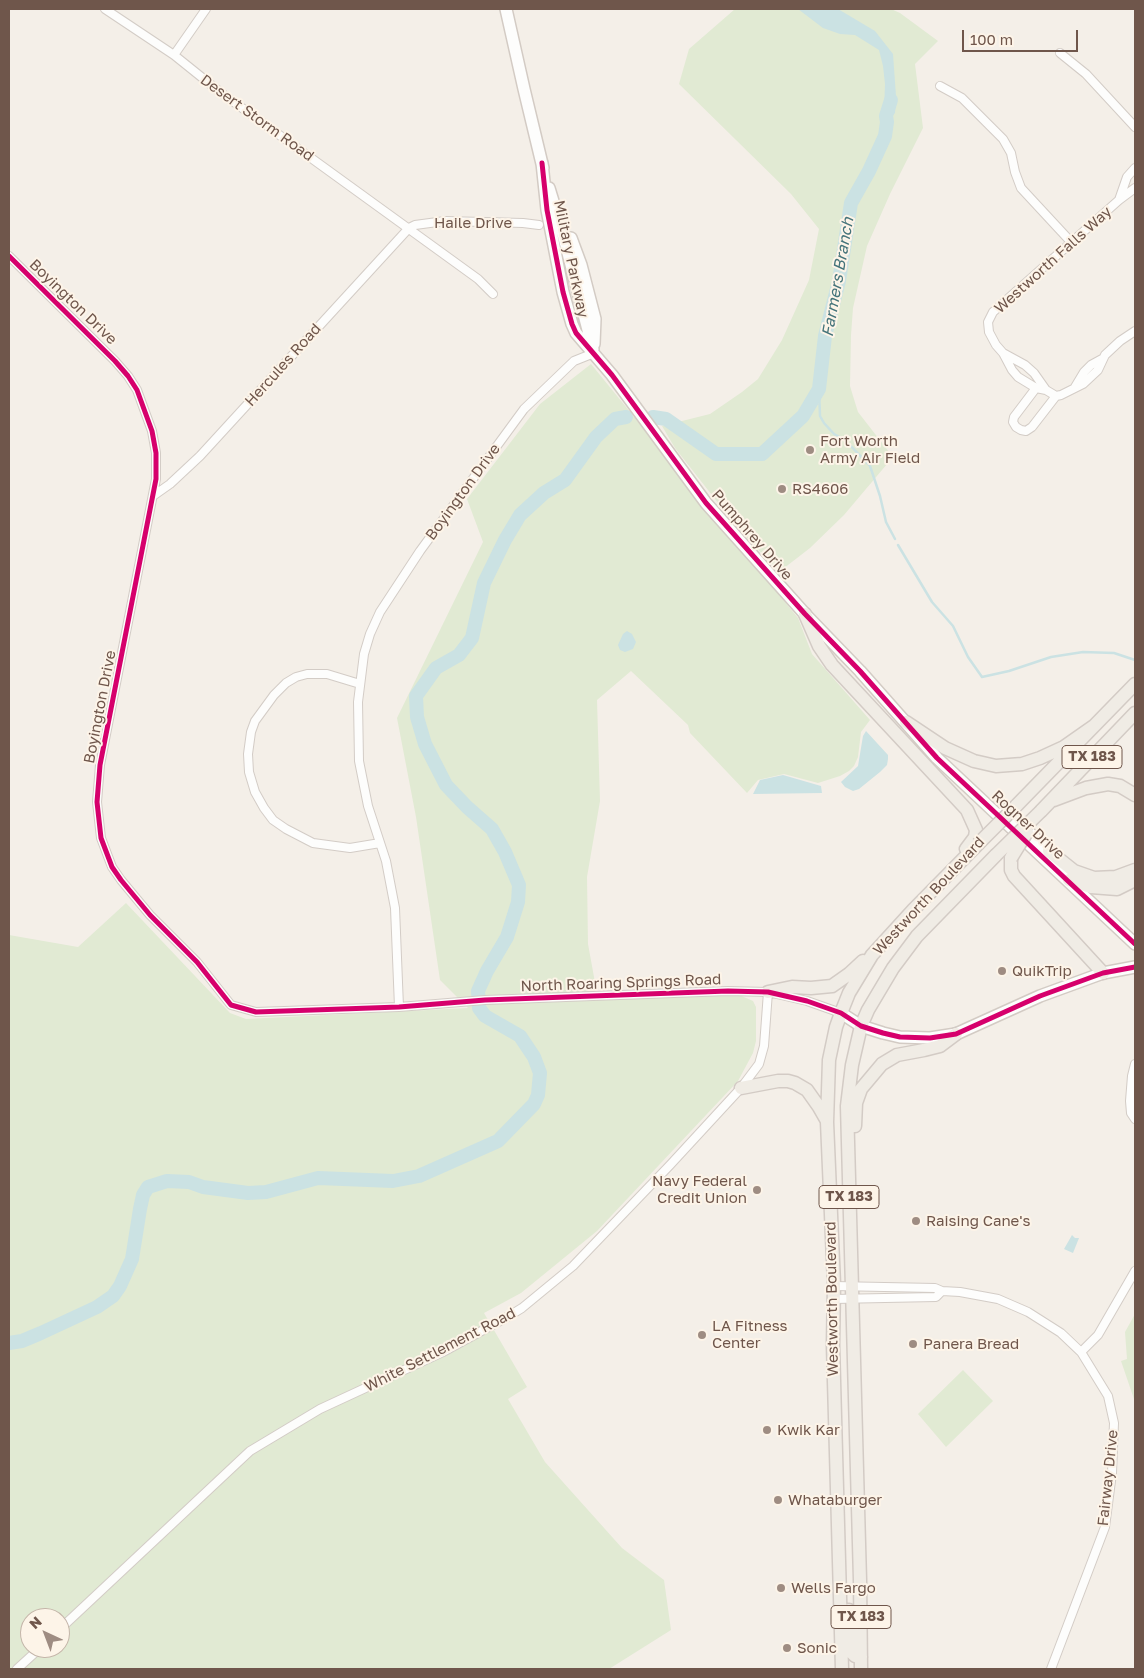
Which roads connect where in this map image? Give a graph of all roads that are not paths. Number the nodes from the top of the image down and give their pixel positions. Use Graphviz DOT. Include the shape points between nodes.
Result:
graph roads {
  1 [pos="105,9"];
  2 [pos="206,9"];
  3 [pos="506,9"];
  4 [pos="1060,52"];
  5 [pos="174,55"];
  6 [pos="940,86"];
  7 [pos="1135,127"];
  8 [pos="542,163"];
  9 [pos="1135,168"];
  10 [pos="1135,188"];
  11 [pos="1119,200"];
  12 [pos="539,225"];
  13 [pos="408,228"];
  14 [pos="1072,242"];
  15 [pos="9,256"];
  16 [pos="493,294"];
  17 [pos="1135,331"];
  18 [pos="1003,352"];
  19 [pos="594,353"];
  20 [pos="1036,388"];
  21 [pos="1046,390"];
  22 [pos="1056,396"];
  23 [pos="153,496"];
  24 [pos="805,614"];
  25 [pos="360,684"];
  26 [pos="1135,684"];
  27 [pos="1135,713"];
  28 [pos="906,722"];
  29 [pos="1094,726"];
  30 [pos="1135,795"];
  31 [pos="1045,807"];
  32 [pos="380,843"];
  33 [pos="1049,851"];
  34 [pos="1135,870"];
  35 [pos="943,879"];
  36 [pos="1069,880"];
  37 [pos="1135,880"];
  38 [pos="902,922"];
  39 [pos="917,936"];
  40 [pos="885,940"];
  41 [pos="1135,944"];
  42 [pos="1135,966"];
  43 [pos="1103,973"];
  44 [pos="768,992"];
  45 [pos="399,1007"];
  46 [pos="841,1013"];
  47 [pos="861,1026"];
  48 [pos="956,1034"];
  49 [pos="1135,1064"];
  50 [pos="741,1088"];
  51 [pos="1135,1119"];
  52 [pos="827,1122"];
  53 [pos="849,1178"];
  54 [pos="1135,1271"];
  55 [pos="942,1291"];
  56 [pos="834,1292"];
  57 [pos="852,1293"];
  58 [pos="1081,1352"];
  59 [pos="835,1413"];
  60 [pos="858,1503"];
  61 [pos="839,1530"];
  62 [pos="70,1620"];
  63 [pos="29,1658"];
  64 [pos="861,1663"];
  65 [pos="17,1669"];
  66 [pos="842,1669"];
  67 [pos="1051,1669"];
  1 -- 5 [label="street, Desert Storm Road"];
  2 -- 5 [label="street"];
  3 -- 8 [label="street, Military Parkway"];
  4 -- 7 [label="street" via="1086,74"];
  5 -- 13 [label="street, Desert Storm Road"];
  6 -- 14 [label="street" via="962,98 1003,139 1011,152 1022,188"];
  8 -- 19 [label="street, Military Parkway"];
  8 -- 19 [label="street, Military Parkway" via="571,238"];
  9 -- 11 [label="street, Westworth Falls Way" via="1127,177"];
  10 -- 11 [label="street, Westworth Falls Way"];
  11 -- 14 [label="street, Westworth Falls Way"];
  12 -- 13 [label="street, Haile Drive" via="445,221"];
  13 -- 16 [label="street, Desert Storm Road" via="478,278"];
  13 -- 23 [label="street, Hercules Road" via="200,456"];
  14 -- 18 [label="street, Westworth Falls Way" via="993,312 988,322 989,332"];
  15 -- 23 [label="street, Boyington Drive" via="115,361 137,390 152,431 156,453"];
  17 -- 22 [label="street" via="1102,359 1094,375 1083,384"];
  18 -- 20 [label="street" via="1018,377"];
  18 -- 21 [label="street" via="1025,365"];
  19 -- 24 [label="street, Pumphrey Drive" via="706,503"];
  19 -- 25 [label="street, Boyington Drive" via="574,361 524,409 420,551 380,612 370,634"];
  20 -- 21 [label="street"];
  20 -- 22 [label="street" via="1014,417 1013,422 1021,430 1032,428"];
  21 -- 22 [label="street"];
  23 -- 45 [label="street, Boyington Drive" via="100,766 97,802 101,838 112,867 150,915 197,962 231,1005 256,1012"];
  24 -- 28 [label="street, Pumphrey Drive"];
  24 -- 35 [label="main road" via="819,646 832,665 973,820 975,837"];
  25 -- 32 [label="street, Boyington Drive" via="359,761"];
  25 -- 32 [label="street" via="327,674 307,674 286,683 255,721 248,754 249,772 264,808 286,829 322,844 350,848"];
  26 -- 29 [label="main road, Westworth Boulevard / TX 183"];
  27 -- 31 [label="main road, Westworth Boulevard / TX 183"];
  28 -- 29 [label="main road" via="945,748 974,761 996,766 1022,764 1040,758 1064,747"];
  28 -- 33 [label="street, Rogner Drive"];
  28 -- 36 [label="street, Rogner Drive" via="937,758"];
  29 -- 35 [label="main road, Westworth Boulevard / TX 183, bridge"];
  30 -- 31 [label="main road" via="1120,786 1108,784 1086,788"];
  31 -- 39 [label="main road, Westworth Boulevard / TX 183, bridge"];
  31 -- 43 [label="main road, bridge" via="1011,858 1011,870"];
  32 -- 45 [label="street, Boyington Drive" via="395,908"];
  33 -- 34 [label="main road" via="1074,870 1094,878 1116,877"];
  35 -- 38 [label="main road, Westworth Boulevard / TX 183"];
  36 -- 37 [label="main road" via="1091,887 1118,889"];
  36 -- 41 [label="street, Rogner Drive"];
  38 -- 39 [label="main road"];
  38 -- 40 [label="main road, Westworth Boulevard / TX 183"];
  39 -- 47 [label="main road, Westworth Boulevard / TX 183" via="881,986"];
  40 -- 44 [label="main road" via="832,986 792,987"];
  40 -- 46 [label="main road, Westworth Boulevard / TX 183" via="856,980"];
  42 -- 43 [label="street"];
  43 -- 48 [label="street" via="1040,996"];
  44 -- 45 [label="street, North Roaring Springs Road" via="485,1000"];
  44 -- 46 [label="street, North Roaring Springs Road"];
  44 -- 50 [label="street, White Settlement Road" via="764,1046 759,1064"];
  46 -- 47 [label="street"];
  46 -- 52 [label="main road, Westworth Boulevard / TX 183" via="828,1067"];
  47 -- 48 [label="street" via="900,1037 930,1038"];
  47 -- 53 [label="main road, Westworth Boulevard / TX 183" via="847,1100"];
  48 -- 53 [label="main road" via="940,1046 897,1055 882,1064 869,1078 856,1103 854,1164"];
  49 -- 51 [label="street" via="1130,1101"];
  50 -- 52 [label="main road" via="788,1081 807,1090"];
  50 -- 62 [label="street, White Settlement Road" via="589,1250 522,1308 443,1352 320,1409 250,1451"];
  52 -- 56 [label="main road, Westworth Boulevard / TX 183"];
  53 -- 57 [label="main road, Westworth Boulevard / TX 183"];
  54 -- 58 [label="street" via="1098,1335"];
  55 -- 57 [label="street, Fairway Drive" via="935,1288"];
  55 -- 57 [label="street, Fairway Drive" via="936,1297"];
  55 -- 58 [label="street, Fairway Drive" via="998,1299 1028,1312 1061,1333"];
  56 -- 57 [label="street, Fairway Drive"];
  56 -- 57 [label="street, Fairway Drive"];
  56 -- 59 [label="main road, Westworth Boulevard / TX 183"];
  57 -- 60 [label="main road, Westworth Boulevard / TX 183"];
  58 -- 67 [label="street, Fairway Drive" via="1110,1403 1114,1423 1112,1473 1105,1527"];
  59 -- 60 [label="main road" via="842,1430 843,1494 846,1500"];
  59 -- 61 [label="main road, Westworth Boulevard / TX 183"];
  60 -- 64 [label="main road, Westworth Boulevard / TX 183"];
  61 -- 64 [label="main road" via="848,1547 851,1652"];
  61 -- 66 [label="main road, Westworth Boulevard / TX 183"];
  63 -- 65 [label="street"];
}
